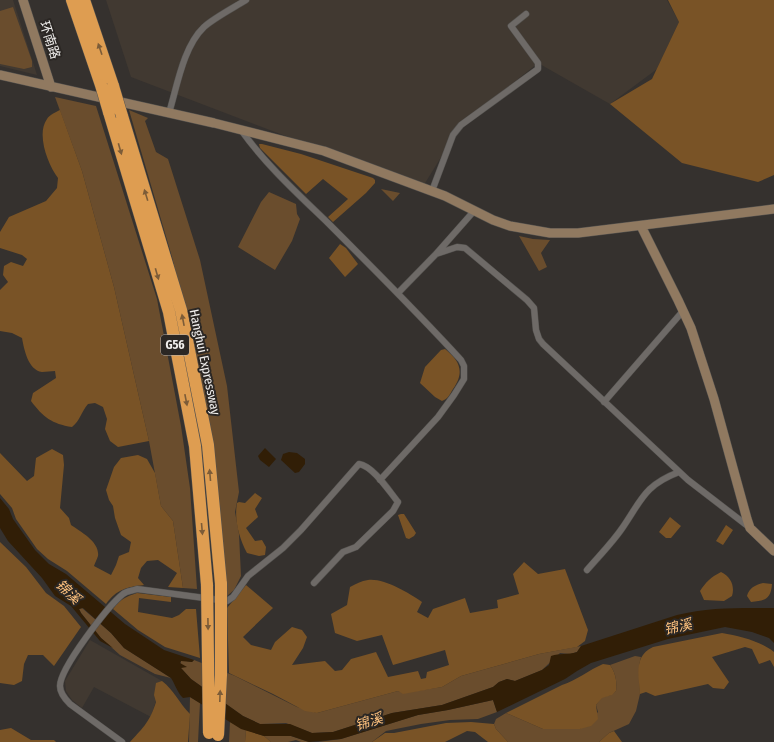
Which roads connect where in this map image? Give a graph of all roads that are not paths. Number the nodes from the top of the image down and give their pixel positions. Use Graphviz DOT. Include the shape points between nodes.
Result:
graph roads {
  1 [pos="23,0"];
  2 [pos="72,0"];
  3 [pos="84,0"];
  4 [pos="246,0"];
  5 [pos="526,14"];
  6 [pos="0,75"];
  7 [pos="107,86"];
  8 [pos="51,87"];
  9 [pos="169,113"];
  10 [pos="241,130"];
  11 [pos="432,191"];
  12 [pos="774,209"];
  13 [pos="474,211"];
  14 [pos="641,226"];
  15 [pos="436,254"];
  16 [pos="398,293"];
  17 [pos="683,311"];
  18 [pos="604,402"];
  19 [pos="679,472"];
  20 [pos="380,480"];
  21 [pos="750,528"];
  22 [pos="774,551"];
  23 [pos="587,570"];
  24 [pos="314,583"];
  25 [pos="213,738"];
  26 [pos="122,742"];
  1 -- 8 [label="street, 环南路"];
  2 -- 7 [label="highway, Hanghui Expressway / G56"];
  7 -- 3 [label="highway, Hanghui Expressway / G56, one-way"];
  4 -- 9 [label="street" via="205,26 194,39 185,58"];
  5 -- 11 [label="street" via="511,26 538,63 538,69 461,125 453,135"];
  6 -- 8 [label="street"];
  7 -- 25 [label="highway, Hanghui Expressway / G56, one-way, bridge" via="109,112 169,312 195,446 207,585"];
  25 -- 7 [label="highway, Hanghui Expressway / G56, one-way, bridge" via="221,675 221,584 208,445 181,310 122,116"];
  8 -- 9 [label="street"];
  9 -- 10 [label="street"];
  10 -- 11 [label="street" via="324,151"];
  10 -- 16 [label="street" via="281,177"];
  11 -- 13 [label="street"];
  12 -- 14 [label="street"];
  13 -- 14 [label="street" via="510,226 550,233 578,233"];
  13 -- 15 [label="street"];
  14 -- 17 [label="street"];
  15 -- 16 [label="street"];
  15 -- 18 [label="street" via="457,247 465,248 527,300 534,308 539,339"];
  16 -- 20 [label="street" via="461,360 464,366 464,379 438,417"];
  17 -- 18 [label="street"];
  17 -- 21 [label="street" via="714,399"];
  18 -- 19 [label="street"];
  19 -- 21 [label="street"];
  19 -- 23 [label="street" via="656,483 644,494 622,528"];
  20 -- 24 [label="street" via="398,502 393,511 356,547 343,552"];
  20 -- 26 [label="street" via="365,465 359,464 301,530 248,576 233,597 227,600 137,589 124,593 110,606 61,677 60,687 70,704"];
  21 -- 22 [label="street"];
}
